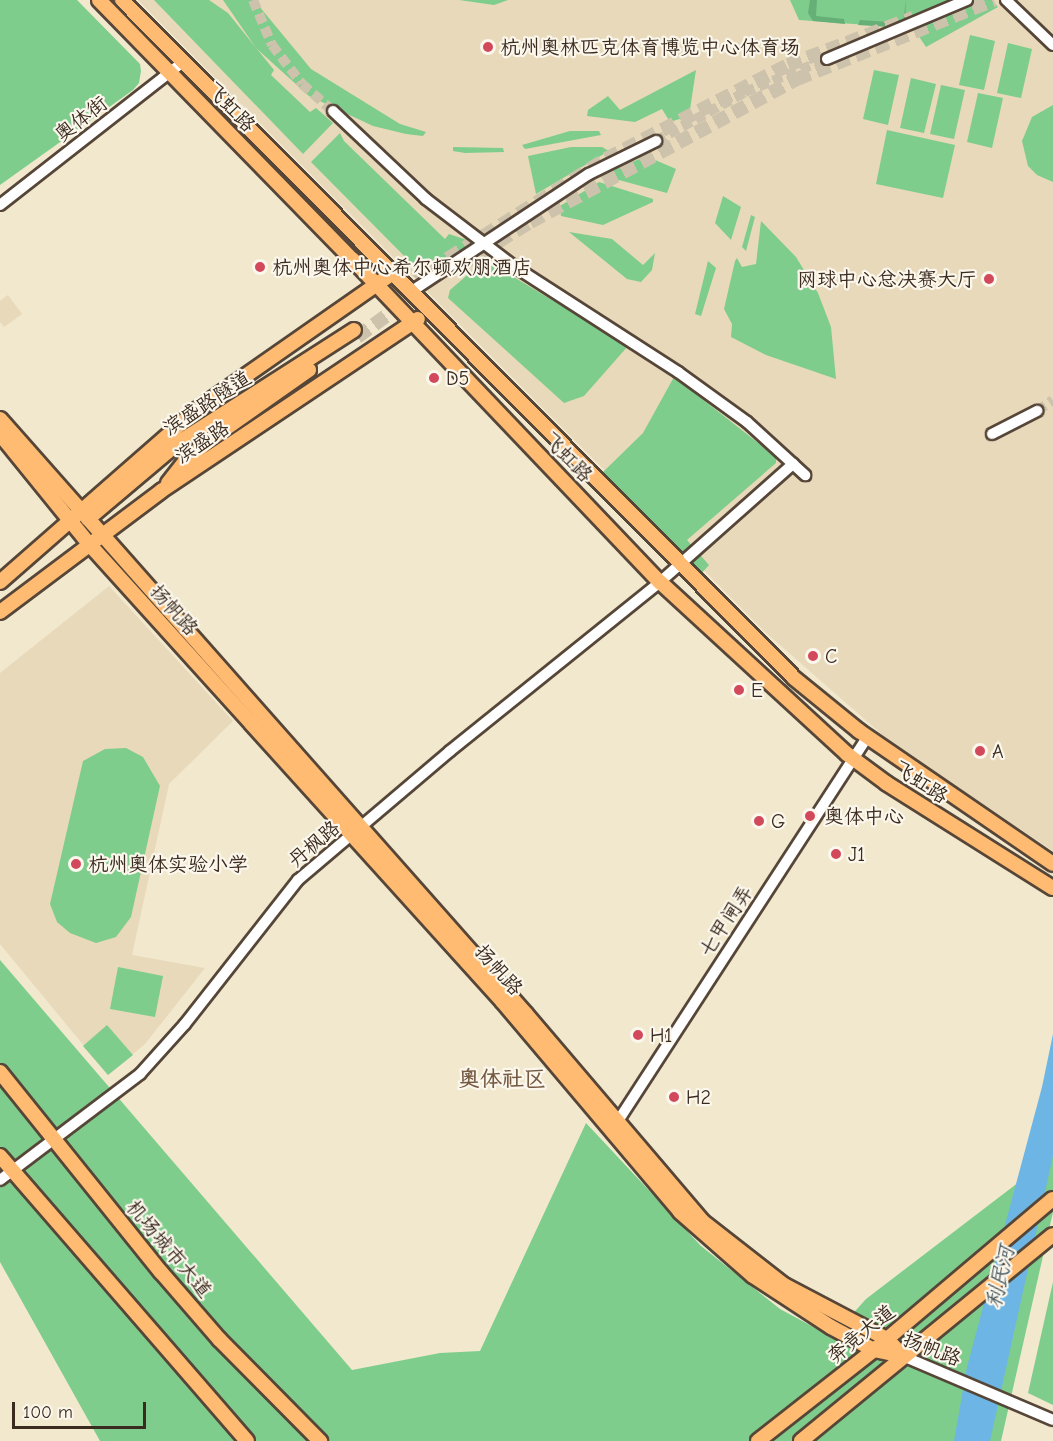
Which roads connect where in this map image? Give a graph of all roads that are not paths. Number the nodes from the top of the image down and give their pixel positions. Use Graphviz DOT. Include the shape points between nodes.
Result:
graph roads {
  1 [pos="99,0"];
  2 [pos="967,0"];
  3 [pos="1006,0"];
  4 [pos="128,2"];
  5 [pos="1053,45"];
  6 [pos="827,59"];
  7 [pos="183,62"];
  8 [pos="170,72"];
  9 [pos="333,111"];
  10 [pos="656,141"];
  11 [pos="0,205"];
  12 [pos="484,243"];
  13 [pos="394,272"];
  14 [pos="375,283"];
  15 [pos="412,291"];
  16 [pos="430,310"];
  17 [pos="412,324"];
  18 [pos="1037,411"];
  19 [pos="0,419"];
  20 [pos="0,434"];
  21 [pos="992,434"];
  22 [pos="793,465"];
  23 [pos="805,475"];
  24 [pos="161,491"];
  25 [pos="80,516"];
  26 [pos="102,535"];
  27 [pos="90,545"];
  28 [pos="681,563"];
  29 [pos="0,582"];
  30 [pos="660,582"];
  31 [pos="0,612"];
  32 [pos="867,737"];
  33 [pos="852,758"];
  34 [pos="356,833"];
  35 [pos="1053,864"];
  36 [pos="1053,888"];
  37 [pos="0,1072"];
  38 [pos="616,1124"];
  39 [pos="54,1138"];
  40 [pos="0,1156"];
  41 [pos="6,1176"];
  42 [pos="1053,1198"];
  43 [pos="1053,1235"];
  44 [pos="887,1339"];
  45 [pos="874,1350"];
  46 [pos="903,1356"];
  47 [pos="1053,1420"];
  48 [pos="247,1441"];
  49 [pos="320,1441"];
  50 [pos="758,1441"];
  51 [pos="801,1441"];
  1 -- 8 [label="main road, 飞虹路"];
  2 -- 6 [label="street"];
  3 -- 5 [label="street"];
  4 -- 7 [label="main road, 飞虹路"];
  7 -- 8 [label="street, 奥体街"];
  7 -- 13 [label="main road, 飞虹路"];
  8 -- 11 [label="street, 奥体街"];
  8 -- 14 [label="main road, 飞虹路"];
  9 -- 12 [label="street" via="426,199"];
  10 -- 12 [label="street" via="589,174"];
  12 -- 15 [label="street"];
  12 -- 22 [label="street" via="713,397"];
  13 -- 14 [label="main road, 滨盛路"];
  13 -- 15 [label="main road, 飞虹路"];
  14 -- 17 [label="main road, 飞虹路"];
  14 -- 25 [label="main road, 滨盛路" via="195,411"];
  15 -- 16 [label="main road, 飞虹路"];
  16 -- 17 [label="main road, 滨盛路"];
  16 -- 28 [label="main road, 飞虹路"];
  17 -- 24 [label="main road, 滨盛路"];
  17 -- 30 [label="main road, 飞虹路"];
  18 -- 21 [label="street"];
  19 -- 25 [label="main road"];
  20 -- 25 [label="main road, 扬帆路"];
  22 -- 23 [label="street"];
  22 -- 28 [label="street, 丹枫路"];
  24 -- 25 [label="main road, 滨盛路隧道" via="185,461 215,436 355,333 178,443"];
  24 -- 26 [label="main road, 滨盛路"];
  25 -- 26 [label="main road"];
  25 -- 27 [label="main road, 扬帆路"];
  25 -- 29 [label="main road, 滨盛路"];
  26 -- 27 [label="main road, 滨盛路"];
  26 -- 34 [label="main road"];
  27 -- 31 [label="main road, 滨盛路"];
  27 -- 34 [label="main road, 扬帆路"];
  28 -- 30 [label="street, 丹枫路"];
  28 -- 32 [label="main road, 飞虹路" via="794,678"];
  30 -- 33 [label="main road, 飞虹路"];
  30 -- 34 [label="street, 丹枫路" via="450,751"];
  32 -- 33 [label="street, 七甲闸弄"];
  32 -- 35 [label="main road, 飞虹路"];
  33 -- 36 [label="main road, 飞虹路"];
  33 -- 38 [label="street, 七甲闸弄"];
  34 -- 38 [label="main road" via="526,1014"];
  34 -- 39 [label="street, 丹枫路" via="298,880 185,1024 140,1074"];
  34 -- 45 [label="main road, 扬帆路" via="680,1212 753,1276"];
  37 -- 39 [label="main road, 机场城市大道"];
  38 -- 44 [label="main road" via="711,1228 784,1285"];
  39 -- 41 [label="street, 丹枫路"];
  39 -- 49 [label="main road, 机场城市大道" via="219,1339"];
  40 -- 41 [label="main road"];
  41 -- 48 [label="main road"];
  42 -- 44 [label="main road, 奔竞大道"];
  43 -- 46 [label="main road"];
  44 -- 45 [label="main road, 奔竞大道"];
  44 -- 46 [label="main road"];
  45 -- 46 [label="main road, 扬帆路"];
  45 -- 50 [label="main road, 奔竞大道"];
  46 -- 47 [label="street, 扬帆路"];
  46 -- 51 [label="main road"];
}
